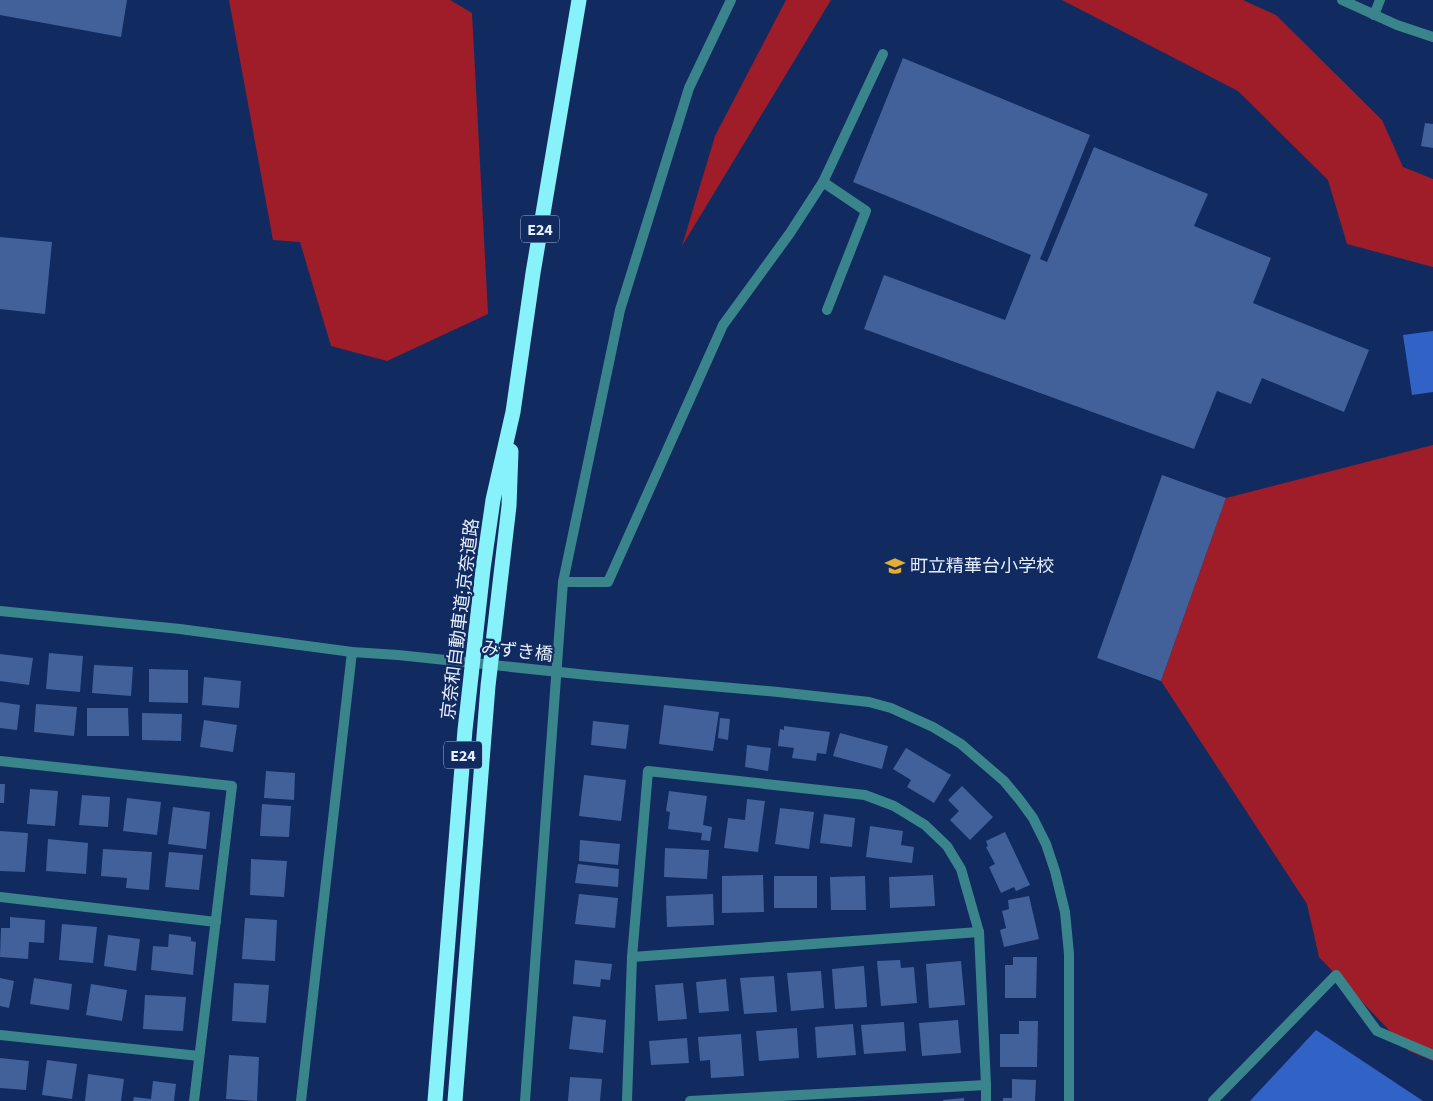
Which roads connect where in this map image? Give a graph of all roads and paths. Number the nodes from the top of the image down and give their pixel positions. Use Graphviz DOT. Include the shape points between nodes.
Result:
graph roads {
  1 [pos="579,0"];
  2 [pos="731,0"];
  3 [pos="1342,0"];
  4 [pos="1380,0"];
  5 [pos="1374,15"];
  6 [pos="1433,37"];
  7 [pos="883,54"];
  8 [pos="823,182"];
  9 [pos="827,310"];
  10 [pos="513,412"];
  11 [pos="563,582"];
  12 [pos="0,611"];
  13 [pos="352,652"];
  14 [pos="0,761"];
  15 [pos="0,897"];
  16 [pos="216,922"];
  17 [pos="979,932"];
  18 [pos="632,957"];
  19 [pos="0,1035"];
  20 [pos="1433,1055"];
  21 [pos="199,1056"];
  22 [pos="986,1085"];
  23 [pos="194,1101"];
  24 [pos="302,1101"];
  25 [pos="435,1101"];
  26 [pos="455,1101"];
  27 [pos="525,1101"];
  28 [pos="626,1101"];
  29 [pos="690,1101"];
  30 [pos="986,1101"];
  31 [pos="1069,1101"];
  32 [pos="1213,1101"];
  1 -- 10 [label="highway, 京奈和自動車道;京奈道路 / E24"];
  2 -- 11 [label="street" via="690,88 620,310"];
  3 -- 5 [label="street"];
  4 -- 5 [label="street"];
  5 -- 6 [label="street"];
  7 -- 8 [label="street"];
  8 -- 9 [label="street" via="866,211"];
  8 -- 11 [label="street" via="723,325 608,582"];
  10 -- 25 [label="highway, 京奈和自動車道;京奈道路 / E24" via="494,500 466,721"];
  10 -- 26 [label="highway, 京奈和自動車道;京奈道路 / E24" via="509,506 488,686"];
  11 -- 27 [label="street"];
  12 -- 13 [label="street, みずき橋" via="180,629"];
  13 -- 24 [label="street"];
  13 -- 31 [label="street, みずき橋" via="869,702 906,714 961,744 1009,787 1032,818 1055,871 1065,912 1069,954"];
  14 -- 16 [label="street" via="232,786"];
  15 -- 16 [label="street"];
  16 -- 21 [label="street"];
  17 -- 18 [label="street"];
  17 -- 18 [label="street" via="961,869 947,846 925,825 894,806 865,794 648,771"];
  17 -- 22 [label="street"];
  18 -- 28 [label="street"];
  19 -- 21 [label="street"];
  20 -- 32 [label="street" via="1377,1031 1336,975"];
  21 -- 23 [label="street"];
  22 -- 29 [label="street"];
  22 -- 30 [label="street"];
}
